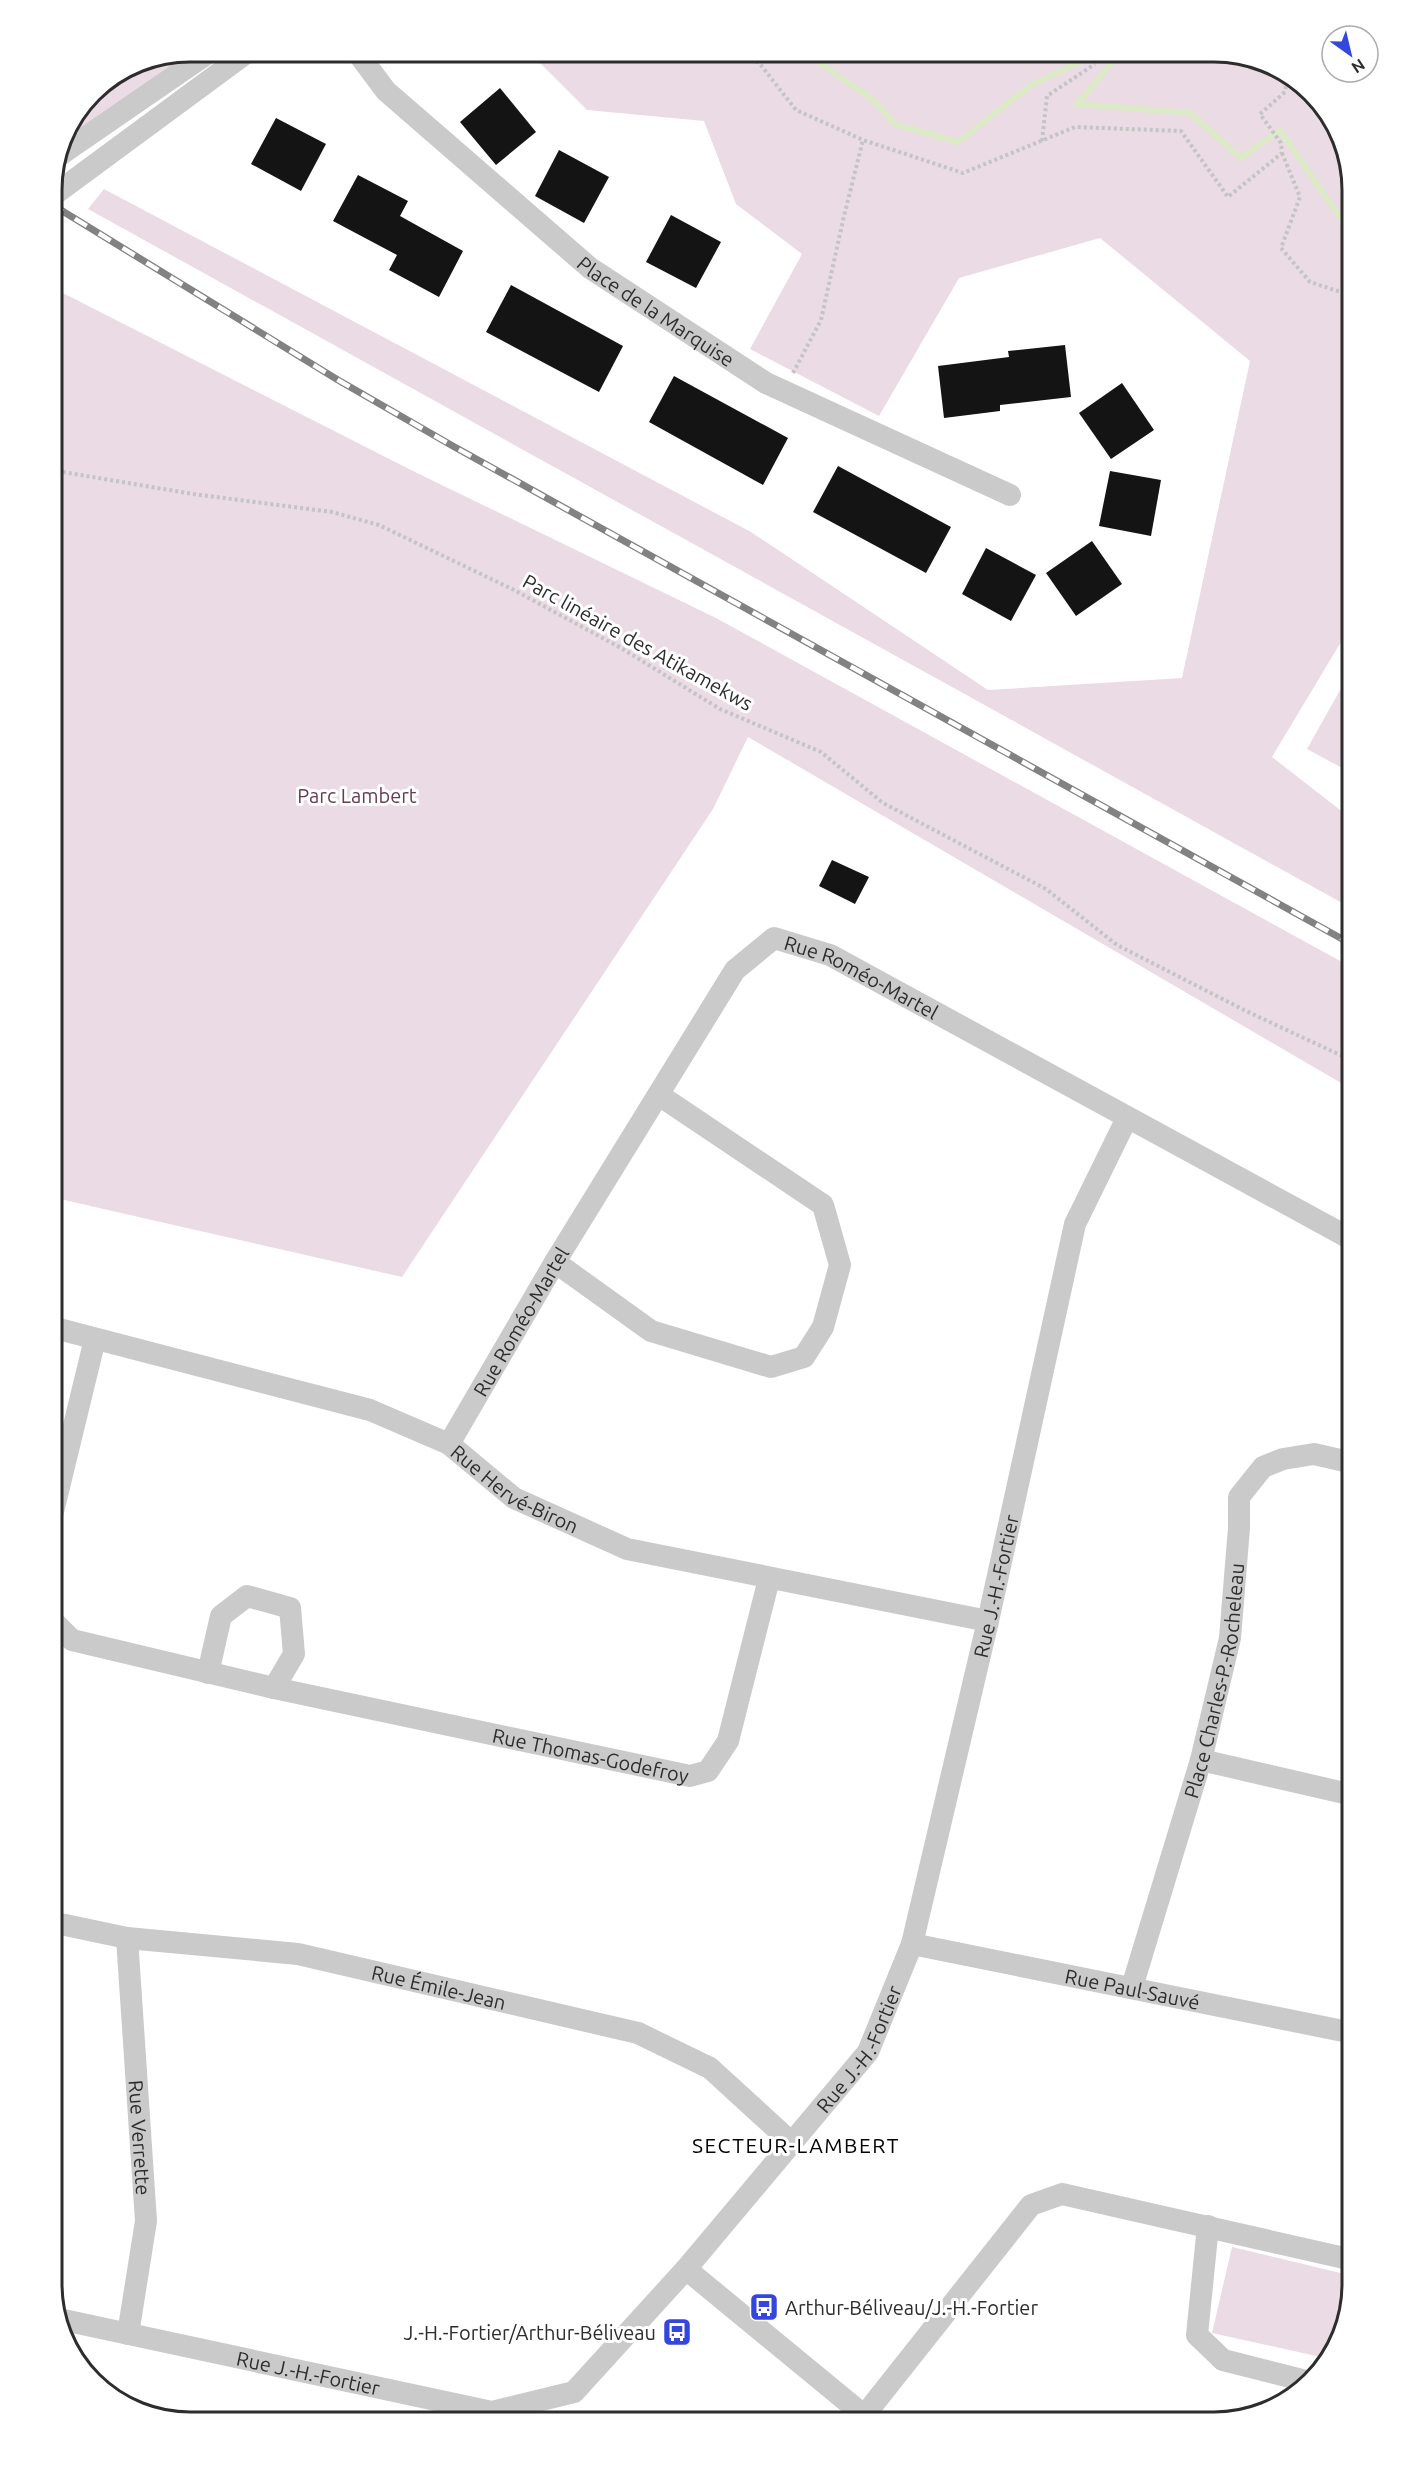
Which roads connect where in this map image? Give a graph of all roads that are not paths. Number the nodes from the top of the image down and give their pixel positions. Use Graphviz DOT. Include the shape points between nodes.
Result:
graph roads {
  1 [pos="195,62"];
  2 [pos="234,62"];
  3 [pos="364,62"];
  4 [pos="68,149"];
  5 [pos="62,189"];
  6 [pos="1010,495"];
  7 [pos="659,1095"];
  8 [pos="1127,1118"];
  9 [pos="1342,1234"];
  10 [pos="555,1262"];
  11 [pos="62,1330"];
  12 [pos="95,1339"];
  13 [pos="449,1444"];
  14 [pos="1342,1460"];
  15 [pos="62,1475"];
  16 [pos="769,1579"];
  17 [pos="988,1621"];
  18 [pos="62,1630"];
  19 [pos="208,1673"];
  20 [pos="274,1688"];
  21 [pos="1201,1760"];
  22 [pos="1342,1792"];
  23 [pos="62,1924"];
  24 [pos="127,1938"];
  25 [pos="912,1944"];
  26 [pos="1132,1988"];
  27 [pos="1342,2031"];
  28 [pos="792,2143"];
  29 [pos="1209,2226"];
  30 [pos="1342,2257"];
  31 [pos="686,2269"];
  32 [pos="67,2321"];
  33 [pos="128,2334"];
  34 [pos="1300,2379"];
  35 [pos="489,2411"];
  36 [pos="495,2411"];
  37 [pos="859,2412"];
  38 [pos="874,2412"];
  1 -- 4 [label="street"];
  2 -- 5 [label="street"];
  3 -- 6 [label="street, Place de la Marquise" via="386,91 590,268 766,383"];
  7 -- 8 [label="street, Rue Roméo-Martel" via="735,970 774,938 830,955"];
  7 -- 10 [label="street, Rue Roméo-Martel"];
  7 -- 10 [label="street" via="823,1205 840,1265 824,1327 804,1357 771,1367 651,1331"];
  8 -- 9 [label="street, Rue Roméo-Martel"];
  8 -- 17 [label="street, Rue J.-H.-Fortier" via="1075,1224"];
  10 -- 13 [label="street, Rue Roméo-Martel"];
  11 -- 12 [label="street, Rue Hervé-Biron"];
  12 -- 13 [label="street, Rue Hervé-Biron" via="370,1410"];
  12 -- 15 [label="street"];
  13 -- 16 [label="street, Rue Hervé-Biron" via="514,1498 627,1549"];
  14 -- 21 [label="street, Place Charles-P.-Rocheleau" via="1314,1454 1283,1459 1263,1467 1239,1497 1230,1638"];
  16 -- 17 [label="street, Rue Hervé-Biron"];
  16 -- 20 [label="street, Rue Thomas-Godefroy" via="728,1741 708,1771 690,1776"];
  17 -- 25 [label="street, Rue J.-H.-Fortier"];
  18 -- 19 [label="street, Rue Thomas-Godefroy" via="72,1640"];
  19 -- 20 [label="street, Rue Thomas-Godefroy"];
  19 -- 20 [label="street" via="221,1616 247,1596 290,1608 294,1654"];
  21 -- 22 [label="street"];
  21 -- 26 [label="street, Place Charles-P.-Rocheleau"];
  23 -- 24 [label="street, Rue Émile-Jean"];
  24 -- 28 [label="street, Rue Émile-Jean" via="298,1954 638,2033 710,2068"];
  24 -- 33 [label="street, Rue Verrette" via="146,2221"];
  25 -- 26 [label="street, Rue Paul-Sauvé"];
  25 -- 28 [label="street, Rue J.-H.-Fortier" via="868,2052"];
  26 -- 27 [label="street, Rue Paul-Sauvé"];
  28 -- 31 [label="street, Rue J.-H.-Fortier"];
  29 -- 30 [label="street"];
  29 -- 34 [label="street" via="1197,2335 1223,2360"];
  29 -- 38 [label="street" via="1062,2194 1031,2205"];
  31 -- 36 [label="street, Rue J.-H.-Fortier" via="574,2392"];
  31 -- 37 [label="street"];
  32 -- 33 [label="street, Rue J.-H.-Fortier"];
  33 -- 35 [label="street, Rue J.-H.-Fortier"];
}
